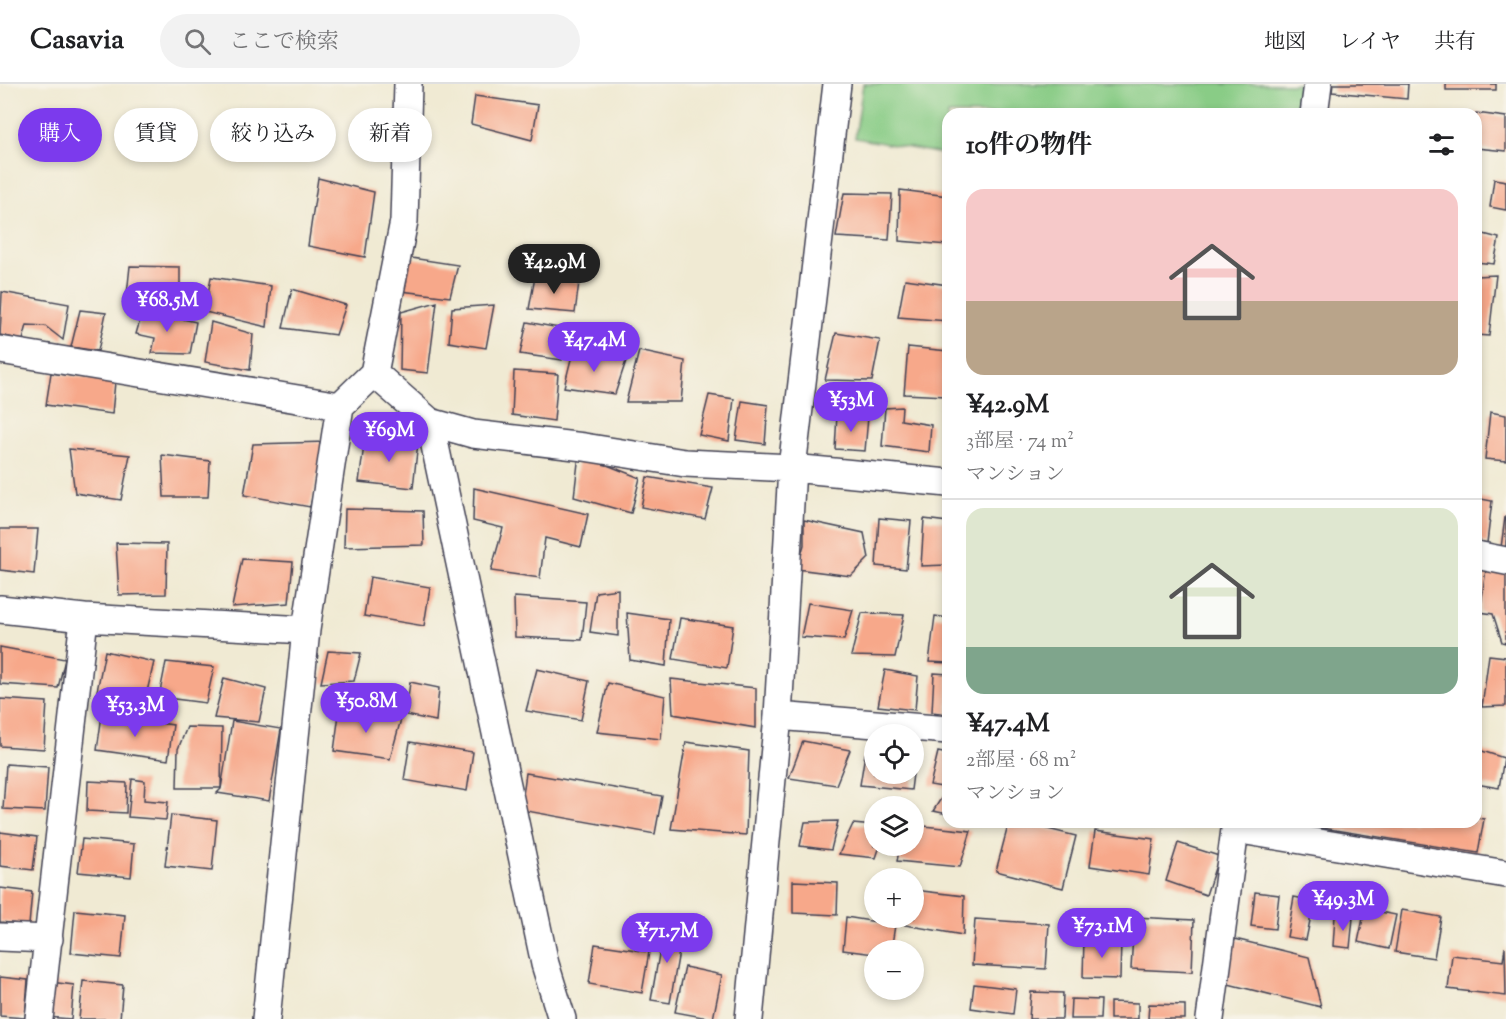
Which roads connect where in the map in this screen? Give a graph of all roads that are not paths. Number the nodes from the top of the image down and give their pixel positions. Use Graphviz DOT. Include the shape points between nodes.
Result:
graph roads {
  1 [pos="408,84"];
  2 [pos="837,84"];
  3 [pos="1318,84"];
  4 [pos="1315,108"];
  5 [pos="0,350"];
  6 [pos="374,373"];
  7 [pos="340,406"];
  8 [pos="430,422"];
  9 [pos="792,468"];
  10 [pos="942,482"];
  11 [pos="1482,556"];
  12 [pos="1506,561"];
  13 [pos="0,609"];
  14 [pos="84,618"];
  15 [pos="306,630"];
  16 [pos="778,716"];
  17 [pos="942,730"];
  18 [pos="1235,828"];
  19 [pos="1246,828"];
  20 [pos="1506,874"];
  21 [pos="0,937"];
  22 [pos="49,939"];
  23 [pos="39,1019"];
  24 [pos="266,1019"];
  25 [pos="562,1019"];
  26 [pos="749,1019"];
  27 [pos="1210,1019"];
  1 -- 6 [label="street" via="404,221"];
  2 -- 9 [label="street"];
  3 -- 4 [label="street"];
  5 -- 7 [label="street"];
  6 -- 7 [label="street"];
  6 -- 8 [label="street"];
  7 -- 15 [label="street"];
  8 -- 9 [label="street" via="473,434 685,463"];
  8 -- 25 [label="street" via="543,952"];
  9 -- 10 [label="street"];
  9 -- 16 [label="street"];
  11 -- 12 [label="street"];
  13 -- 14 [label="street"];
  14 -- 15 [label="street"];
  14 -- 22 [label="street"];
  15 -- 24 [label="street"];
  16 -- 17 [label="street"];
  16 -- 26 [label="street"];
  18 -- 27 [label="street"];
  19 -- 20 [label="street"];
  21 -- 22 [label="street"];
  22 -- 23 [label="street"];
}
